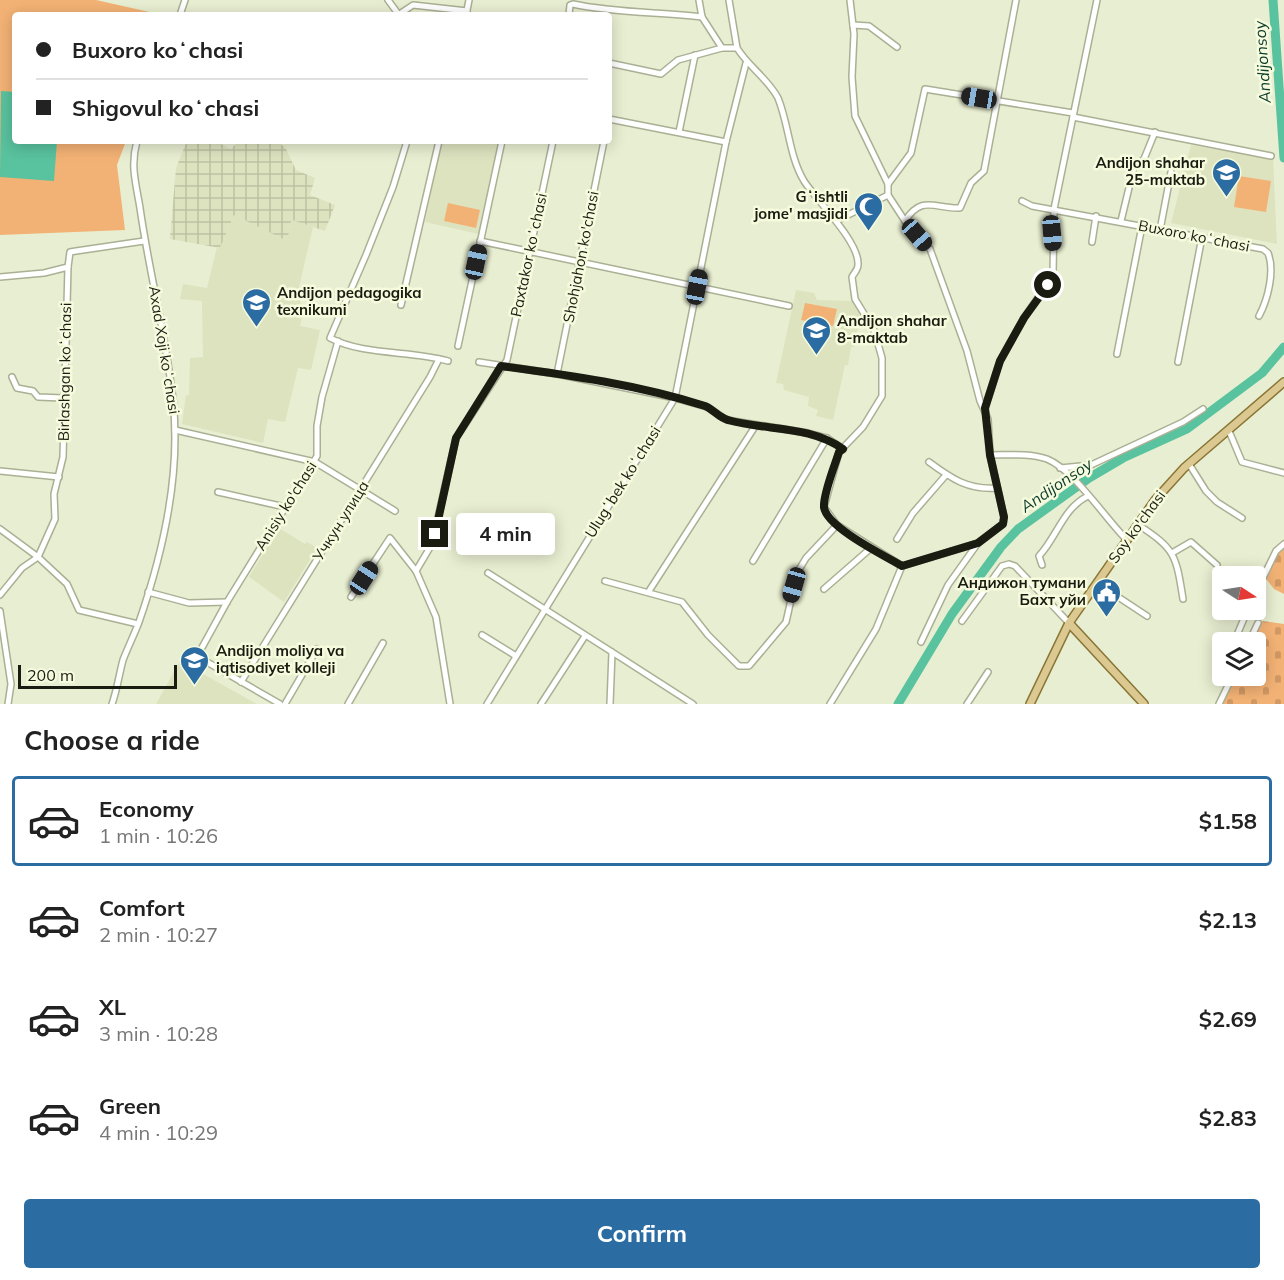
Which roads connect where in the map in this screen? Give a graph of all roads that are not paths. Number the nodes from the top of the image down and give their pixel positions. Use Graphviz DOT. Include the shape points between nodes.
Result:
graph roads {
  1 [pos="699,0"];
  2 [pos="729,0"];
  3 [pos="850,0"];
  4 [pos="1016,0"];
  5 [pos="1097,0"];
  6 [pos="402,12"];
  7 [pos="459,12"];
  8 [pos="569,12"];
  9 [pos="702,17"];
  10 [pos="853,25"];
  11 [pos="897,47"];
  12 [pos="722,48"];
  13 [pos="737,48"];
  14 [pos="695,55"];
  15 [pos="746,63"];
  16 [pos="612,64"];
  17 [pos="997,101"];
  18 [pos="1073,115"];
  19 [pos="612,120"];
  20 [pos="680,132"];
  21 [pos="1155,132"];
  22 [pos="726,142"];
  23 [pos="136,144"];
  24 [pos="405,144"];
  25 [pos="438,144"];
  26 [pos="501,144"];
  27 [pos="552,144"];
  28 [pos="603,144"];
  29 [pos="1271,156"];
  30 [pos="1171,172"];
  31 [pos="888,184"];
  32 [pos="888,195"];
  33 [pos="1022,201"];
  34 [pos="1054,208"];
  35 [pos="1096,216"];
  36 [pos="837,220"];
  37 [pos="905,221"];
  38 [pos="1121,221"];
  39 [pos="1142,226"];
  40 [pos="1160,230"];
  41 [pos="1202,237"];
  42 [pos="144,241"];
  43 [pos="480,241"];
  44 [pos="1092,242"];
  45 [pos="530,252"];
  46 [pos="580,262"];
  47 [pos="68,267"];
  48 [pos="0,277"];
  49 [pos="697,287"];
  50 [pos="401,305"];
  51 [pos="789,306"];
  52 [pos="1259,316"];
  53 [pos="338,341"];
  54 [pos="458,346"];
  55 [pos="1117,354"];
  56 [pos="439,358"];
  57 [pos="448,361"];
  58 [pos="479,362"];
  59 [pos="1178,362"];
  60 [pos="501,366"];
  61 [pos="557,374"];
  62 [pos="12,377"];
  63 [pos="1284,382"];
  64 [pos="63,398"];
  65 [pos="675,398"];
  66 [pos="985,408"];
  67 [pos="1203,409"];
  68 [pos="744,423"];
  69 [pos="756,424"];
  70 [pos="175,430"];
  71 [pos="1229,431"];
  72 [pos="827,438"];
  73 [pos="747,439"];
  74 [pos="843,449"];
  75 [pos="990,455"];
  76 [pos="315,462"];
  77 [pos="929,462"];
  78 [pos="1189,464"];
  79 [pos="1060,468"];
  80 [pos="0,471"];
  81 [pos="1284,473"];
  82 [pos="946,475"];
  83 [pos="59,477"];
  84 [pos="997,488"];
  85 [pos="360,490"];
  86 [pos="218,492"];
  87 [pos="1087,495"];
  88 [pos="285,507"];
  89 [pos="395,511"];
  90 [pos="1242,518"];
  91 [pos="1137,524"];
  92 [pos="837,525"];
  93 [pos="0,529"];
  94 [pos="897,539"];
  95 [pos="1126,540"];
  96 [pos="978,543"];
  97 [pos="1284,544"];
  98 [pos="871,548"];
  99 [pos="1172,553"];
  100 [pos="38,556"];
  101 [pos="753,561"];
  102 [pos="1042,565"];
  103 [pos="1217,565"];
  104 [pos="902,566"];
  105 [pos="416,571"];
  106 [pos="1266,572"];
  107 [pos="488,573"];
  108 [pos="605,581"];
  109 [pos="1097,583"];
  110 [pos="824,589"];
  111 [pos="649,591"];
  112 [pos="148,592"];
  113 [pos="0,595"];
  114 [pos="351,597"];
  115 [pos="1183,598"];
  116 [pos="226,602"];
  117 [pos="544,609"];
  118 [pos="0,611"];
  119 [pos="1147,616"];
  120 [pos="962,621"];
  121 [pos="1069,623"];
  122 [pos="1258,623"];
  123 [pos="138,624"];
  124 [pos="1254,632"];
  125 [pos="482,635"];
  126 [pos="585,636"];
  127 [pos="921,642"];
  128 [pos="383,643"];
  129 [pos="317,649"];
  130 [pos="612,652"];
  131 [pos="516,656"];
  132 [pos="988,672"];
  133 [pos="241,682"];
  134 [pos="1228,686"];
  135 [pos="8,704"];
  136 [pos="112,704"];
  137 [pos="283,704"];
  138 [pos="348,704"];
  139 [pos="450,704"];
  140 [pos="487,704"];
  141 [pos="541,704"];
  142 [pos="609,704"];
  143 [pos="693,704"];
  144 [pos="830,704"];
  145 [pos="967,704"];
  146 [pos="1030,704"];
  147 [pos="1143,704"];
  148 [pos="1219,704"];
  1 -- 9 [label="street"];
  2 -- 13 [label="street"];
  3 -- 10 [label="street"];
  4 -- 17 [label="street"];
  5 -- 18 [label="street"];
  6 -- 7 [label="street" via="410,5"];
  8 -- 9 [label="street" via="573,4"];
  9 -- 12 [label="street"];
  10 -- 11 [label="street" via="869,26"];
  10 -- 31 [label="street" via="855,116"];
  12 -- 13 [label="street"];
  12 -- 14 [label="street"];
  13 -- 15 [label="street"];
  14 -- 16 [label="street" via="674,63 661,74"];
  14 -- 20 [label="street"];
  15 -- 22 [label="street, Ulugʻbek koʻchasi"];
  15 -- 36 [label="street" via="777,97 804,181"];
  17 -- 18 [label="street"];
  17 -- 31 [label="street" via="925,89 910,153"];
  17 -- 37 [label="street" via="984,171 970,183 960,208 919,205"];
  18 -- 21 [label="street"];
  18 -- 34 [label="street"];
  19 -- 20 [label="street"];
  20 -- 22 [label="street"];
  21 -- 29 [label="street"];
  21 -- 38 [label="street" via="1144,159 1134,167"];
  22 -- 49 [label="street, Ulugʻbek koʻchasi"];
  23 -- 42 [label="street, Axad Xoji koʻchasi" via="132,160"];
  24 -- 53 [label="street, Anisiy ko'chasi" via="393,187 330,335"];
  25 -- 50 [label="street"];
  26 -- 43 [label="street"];
  27 -- 45 [label="street, Paxtakor koʻchasi"];
  28 -- 46 [label="street, Shohjahon ko'chasi"];
  30 -- 40 [label="street"];
  31 -- 32 [label="street"];
  32 -- 36 [label="street"];
  32 -- 37 [label="street"];
  33 -- 34 [label="street, Buxoro koʻchasi"];
  34 -- 35 [label="street, Buxoro koʻchasi"];
  34 -- 66 [label="street" via="1053,276 1000,361"];
  35 -- 38 [label="street, Buxoro koʻchasi"];
  35 -- 44 [label="street"];
  36 -- 74 [label="street" via="857,258 858,268 852,277 855,299 874,330 882,358 882,396 863,427"];
  37 -- 66 [label="street" via="930,249"];
  38 -- 39 [label="street, Buxoro koʻchasi"];
  39 -- 40 [label="street, Buxoro koʻchasi"];
  39 -- 55 [label="street"];
  40 -- 41 [label="street, Buxoro koʻchasi"];
  41 -- 52 [label="street, Buxoro koʻchasi" via="1268,253 1270,278"];
  41 -- 59 [label="street"];
  42 -- 47 [label="street" via="70,252"];
  42 -- 70 [label="street, Axad Xoji koʻchasi" via="172,391"];
  43 -- 45 [label="street"];
  43 -- 54 [label="street"];
  45 -- 46 [label="street"];
  45 -- 60 [label="street, Paxtakor koʻchasi" via="507,360"];
  46 -- 49 [label="street"];
  46 -- 61 [label="street, Shohjahon ko'chasi"];
  47 -- 48 [label="street"];
  47 -- 64 [label="street, Birlashgan koʻchasi"];
  49 -- 51 [label="street"];
  49 -- 65 [label="street, Ulugʻbek koʻchasi"];
  53 -- 56 [label="street" via="377,351"];
  53 -- 76 [label="street, Anisiy ko'chasi" via="322,397"];
  56 -- 57 [label="street"];
  56 -- 85 [label="street, Учкун улица"];
  58 -- 60 [label="street"];
  60 -- 61 [label="street"];
  60 -- 105 [label="street, Paxtakor koʻchasi" via="456,438 432,544"];
  61 -- 65 [label="street"];
  62 -- 64 [label="street" via="17,388 33,391 38,397"];
  63 -- 71 [label="main road, Soy ko'chasi"];
  64 -- 83 [label="street, Birlashgan koʻchasi"];
  65 -- 68 [label="street" via="707,407 725,420"];
  65 -- 117 [label="street, Ulugʻbek koʻchasi"];
  66 -- 75 [label="street"];
  67 -- 79 [label="street" via="1091,465"];
  68 -- 69 [label="street"];
  68 -- 73 [label="street"];
  69 -- 72 [label="street"];
  69 -- 73 [label="street"];
  70 -- 76 [label="street"];
  70 -- 112 [label="street, Axad Xoji koʻchasi" via="165,524"];
  71 -- 78 [label="main road, Soy ko'chasi"];
  71 -- 81 [label="street" via="1242,462"];
  72 -- 74 [label="street"];
  72 -- 101 [label="street"];
  73 -- 111 [label="street"];
  74 -- 92 [label="street" via="825,503 826,512"];
  75 -- 79 [label="street" via="1031,456 1049,460"];
  75 -- 84 [label="street"];
  76 -- 85 [label="street"];
  76 -- 88 [label="street, Anisiy ko'chasi"];
  77 -- 82 [label="street"];
  78 -- 90 [label="street" via="1206,491"];
  78 -- 91 [label="main road, Soy ko'chasi"];
  79 -- 87 [label="street"];
  80 -- 83 [label="street"];
  82 -- 84 [label="street" via="972,488"];
  82 -- 94 [label="street" via="913,513"];
  83 -- 100 [label="street, Birlashgan koʻchasi" via="54,494 55,519"];
  84 -- 96 [label="street" via="1003,524"];
  85 -- 89 [label="street"];
  85 -- 133 [label="street, Учкун улица"];
  86 -- 88 [label="street"];
  87 -- 95 [label="street"];
  87 -- 102 [label="street" via="1069,509 1055,537 1039,556"];
  88 -- 116 [label="street, Anisiy ko'chasi"];
  91 -- 95 [label="main road, Soy ko'chasi"];
  91 -- 99 [label="street" via="1164,542"];
  92 -- 98 [label="street"];
  92 -- 111 [label="street" via="797,573 786,622 744,668 708,635 682,602"];
  93 -- 100 [label="street"];
  95 -- 109 [label="main road, Soy ko'chasi"];
  96 -- 104 [label="street"];
  96 -- 127 [label="street" via="948,585"];
  97 -- 106 [label="street"];
  98 -- 104 [label="street"];
  98 -- 110 [label="street"];
  99 -- 103 [label="street" via="1191,542"];
  99 -- 115 [label="street"];
  100 -- 113 [label="street, Birlashgan koʻchasi" via="22,568"];
  100 -- 123 [label="street" via="67,584 80,610"];
  104 -- 144 [label="street" via="876,629"];
  105 -- 114 [label="street" via="390,538"];
  105 -- 139 [label="street" via="436,617"];
  107 -- 117 [label="street"];
  108 -- 111 [label="street"];
  109 -- 119 [label="street"];
  109 -- 121 [label="main road, Soy ko'chasi"];
  112 -- 116 [label="street" via="189,603"];
  112 -- 123 [label="street, Axad Xoji koʻchasi"];
  116 -- 133 [label="street, Anisiy ko'chasi" via="199,653 200,658"];
  117 -- 126 [label="street"];
  117 -- 131 [label="street, Ulugʻbek koʻchasi"];
  118 -- 135 [label="street" via="11,684"];
  120 -- 121 [label="street" via="1002,566 1009,564"];
  121 -- 146 [label="main road, Soy ko'chasi"];
  121 -- 147 [label="main road"];
  122 -- 124 [label="street"];
  123 -- 136 [label="street, Axad Xoji koʻchasi" via="123,660"];
  125 -- 131 [label="street"];
  126 -- 130 [label="street"];
  126 -- 141 [label="street"];
  128 -- 138 [label="street"];
  129 -- 137 [label="street"];
  130 -- 142 [label="street"];
  130 -- 143 [label="street"];
  131 -- 140 [label="street, Ulugʻbek koʻchasi"];
  132 -- 145 [label="street"];
  133 -- 137 [label="street"];
  134 -- 148 [label="street"];
}
